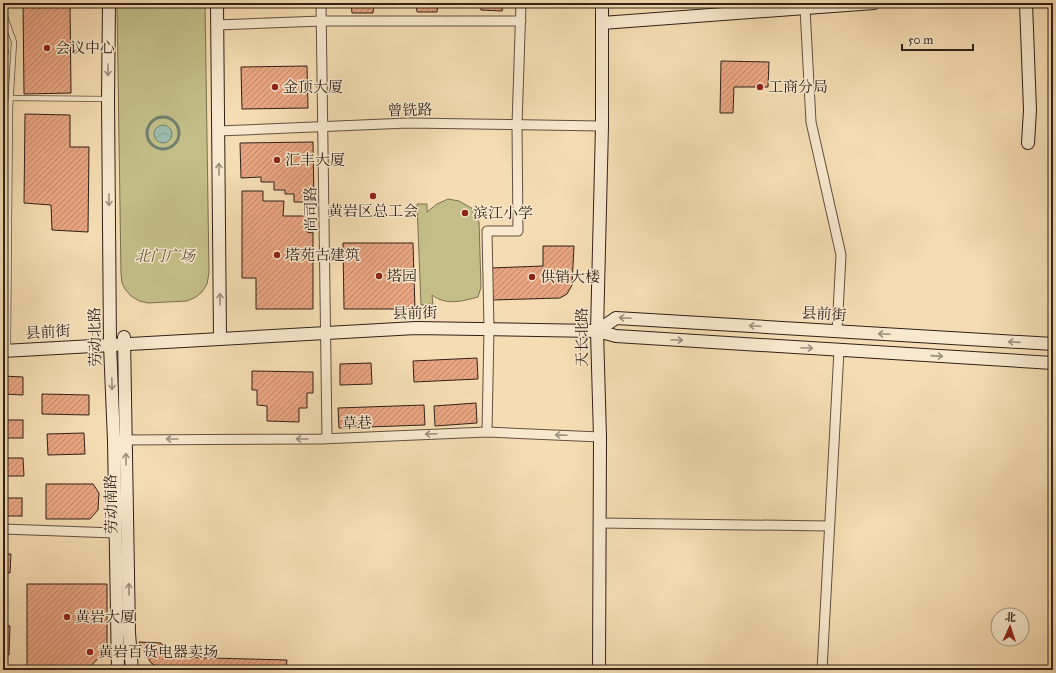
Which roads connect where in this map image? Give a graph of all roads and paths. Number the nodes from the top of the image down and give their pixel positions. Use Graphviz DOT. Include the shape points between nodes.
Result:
graph roads {
  1 [pos="108,3"];
  2 [pos="217,3"];
  3 [pos="321,3"];
  4 [pos="521,3"];
  5 [pos="602,3"];
  6 [pos="874,3"];
  7 [pos="1026,3"];
  8 [pos="805,8"];
  9 [pos="3,11"];
  10 [pos="322,21"];
  11 [pos="521,21"];
  12 [pos="602,23"];
  13 [pos="217,25"];
  14 [pos="11,98"];
  15 [pos="108,99"];
  16 [pos="3,101"];
  17 [pos="3,109"];
  18 [pos="10,109"];
  19 [pos="517,124"];
  20 [pos="324,126"];
  21 [pos="602,126"];
  22 [pos="218,131"];
  23 [pos="1028,143"];
  24 [pos="489,329"];
  25 [pos="597,331"];
  26 [pos="837,331"];
  27 [pos="327,332"];
  28 [pos="220,335"];
  29 [pos="124,341"];
  30 [pos="110,342"];
  31 [pos="1053,344"];
  32 [pos="5,350"];
  33 [pos="839,350"];
  34 [pos="1053,363"];
  35 [pos="487,432"];
  36 [pos="600,437"];
  37 [pos="327,438"];
  38 [pos="120,440"];
  39 [pos="600,523"];
  40 [pos="829,526"];
  41 [pos="3,529"];
  42 [pos="115,533"];
  43 [pos="118,670"];
  44 [pos="132,670"];
  45 [pos="599,670"];
  46 [pos="822,670"];
  1 -- 15 [label="street, 劳动北路, one-way"];
  2 -- 13 [label="street"];
  3 -- 10 [label="street, 尚司路"];
  4 -- 11 [label="street"];
  5 -- 12 [label="street, 天长北路"];
  6 -- 8 [label="street"];
  7 -- 23 [label="street" via="1030,110"];
  8 -- 12 [label="street"];
  8 -- 26 [label="street" via="811,122 841,255"];
  9 -- 14 [label="lane" via="14,42"];
  10 -- 11 [label="street"];
  10 -- 13 [label="street"];
  10 -- 20 [label="street, 尚司路"];
  11 -- 19 [label="street"];
  12 -- 21 [label="street, 天长北路"];
  13 -- 22 [label="street"];
  14 -- 15 [label="lane"];
  14 -- 18 [label="lane"];
  15 -- 30 [label="street, 劳动北路, one-way"];
  16 -- 18 [label="lane"];
  17 -- 18 [label="lane"];
  18 -- 32 [label="lane"];
  19 -- 20 [label="street, 曾铣路" via="408,123"];
  19 -- 21 [label="street, 曾铣路"];
  19 -- 24 [label="street" via="518,230 486,231"];
  20 -- 22 [label="street, 曾铣路"];
  20 -- 27 [label="street, 尚司路"];
  21 -- 25 [label="street, 天长北路"];
  28 -- 22 [label="street, one-way"];
  24 -- 25 [label="street, 县前街"];
  24 -- 27 [label="street, 县前街" via="416,328"];
  24 -- 35 [label="street"];
  26 -- 25 [label="street, 县前街, one-way" via="616,318"];
  25 -- 33 [label="street, 县前街, one-way" via="616,336"];
  25 -- 36 [label="street, 天长北路"];
  31 -- 26 [label="street, 县前街, one-way"];
  27 -- 28 [label="street, 县前街" via="234,338"];
  27 -- 37 [label="street, 尚司路"];
  28 -- 29 [label="street, 县前街"];
  29 -- 30 [label="street, 县前街"];
  29 -- 38 [label="street, 劳动南路"];
  30 -- 32 [label="street, 县前街" via="94,346"];
  30 -- 38 [label="street, 劳动北路, one-way"];
  33 -- 34 [label="street, 县前街, one-way"];
  33 -- 40 [label="street"];
  36 -- 35 [label="street, 草巷, one-way"];
  35 -- 37 [label="street, 草巷, one-way"];
  36 -- 39 [label="street, 天长北路"];
  37 -- 38 [label="street, 草巷, one-way"];
  38 -- 42 [label="street, 劳动北路"];
  44 -- 38 [label="street, 劳动南路, one-way"];
  39 -- 40 [label="street"];
  39 -- 45 [label="street, 天长北路"];
  40 -- 46 [label="street"];
  41 -- 42 [label="street"];
  42 -- 43 [label="street, 劳动北路"];
}
